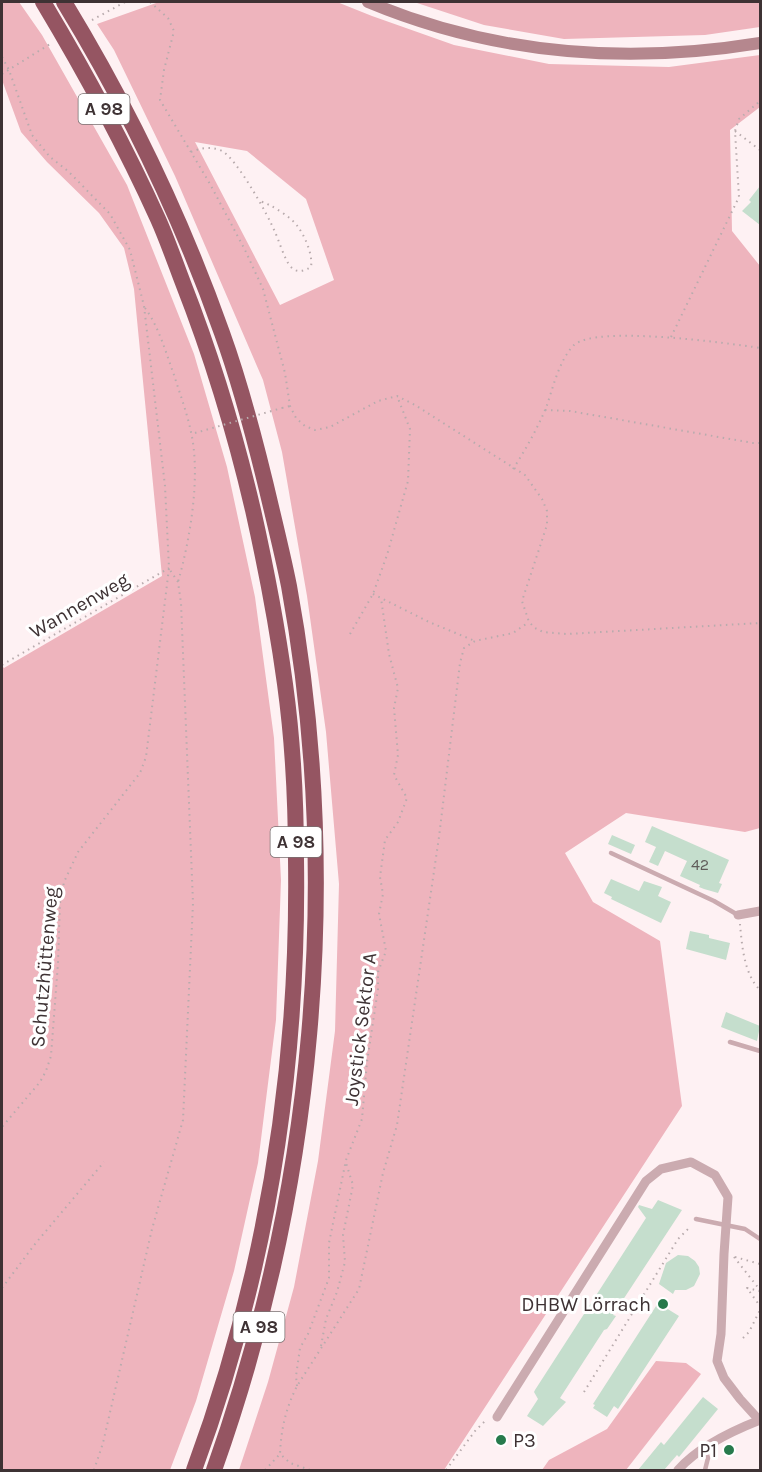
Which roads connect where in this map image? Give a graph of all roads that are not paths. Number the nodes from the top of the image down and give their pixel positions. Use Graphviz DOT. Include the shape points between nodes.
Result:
graph roads {
  1 [pos="43,2"];
  2 [pos="64,2"];
  3 [pos="368,2"];
  4 [pos="760,43"];
  5 [pos="610,853"];
  6 [pos="760,911"];
  7 [pos="738,915"];
  8 [pos="730,1042"];
  9 [pos="760,1051"];
  10 [pos="696,1220"];
  11 [pos="727,1225"];
  12 [pos="760,1239"];
  13 [pos="497,1417"];
  14 [pos="760,1420"];
  15 [pos="705,1449"];
  16 [pos="194,1470"];
  17 [pos="214,1470"];
  18 [pos="678,1470"];
  19 [pos="705,1470"];
  1 -- 16 [label="highway, A 98" via="85,72 158,220 206,343 245,477 271,590 286,687 296,801 297,927 289,1060 260,1246 211,1425"];
  2 -- 17 [label="highway, A 98" via="138,133 223,334 260,460 289,585 304,691 314,803 316,895 306,1067 277,1253 260,1323"];
  3 -- 4 [label="main road" via="462,34 568,52 653,54"];
  5 -- 7 [label="lane"];
  6 -- 7 [label="street"];
  8 -- 9 [label="lane"];
  10 -- 11 [label="lane"];
  11 -- 12 [label="lane" via="745,1229"];
  11 -- 13 [label="street" via="728,1197 715,1175 691,1162 661,1169 646,1181"];
  11 -- 14 [label="street" via="717,1361 740,1400"];
  14 -- 15 [label="street"];
  15 -- 18 [label="street"];
  15 -- 19 [label="lane"];
}
